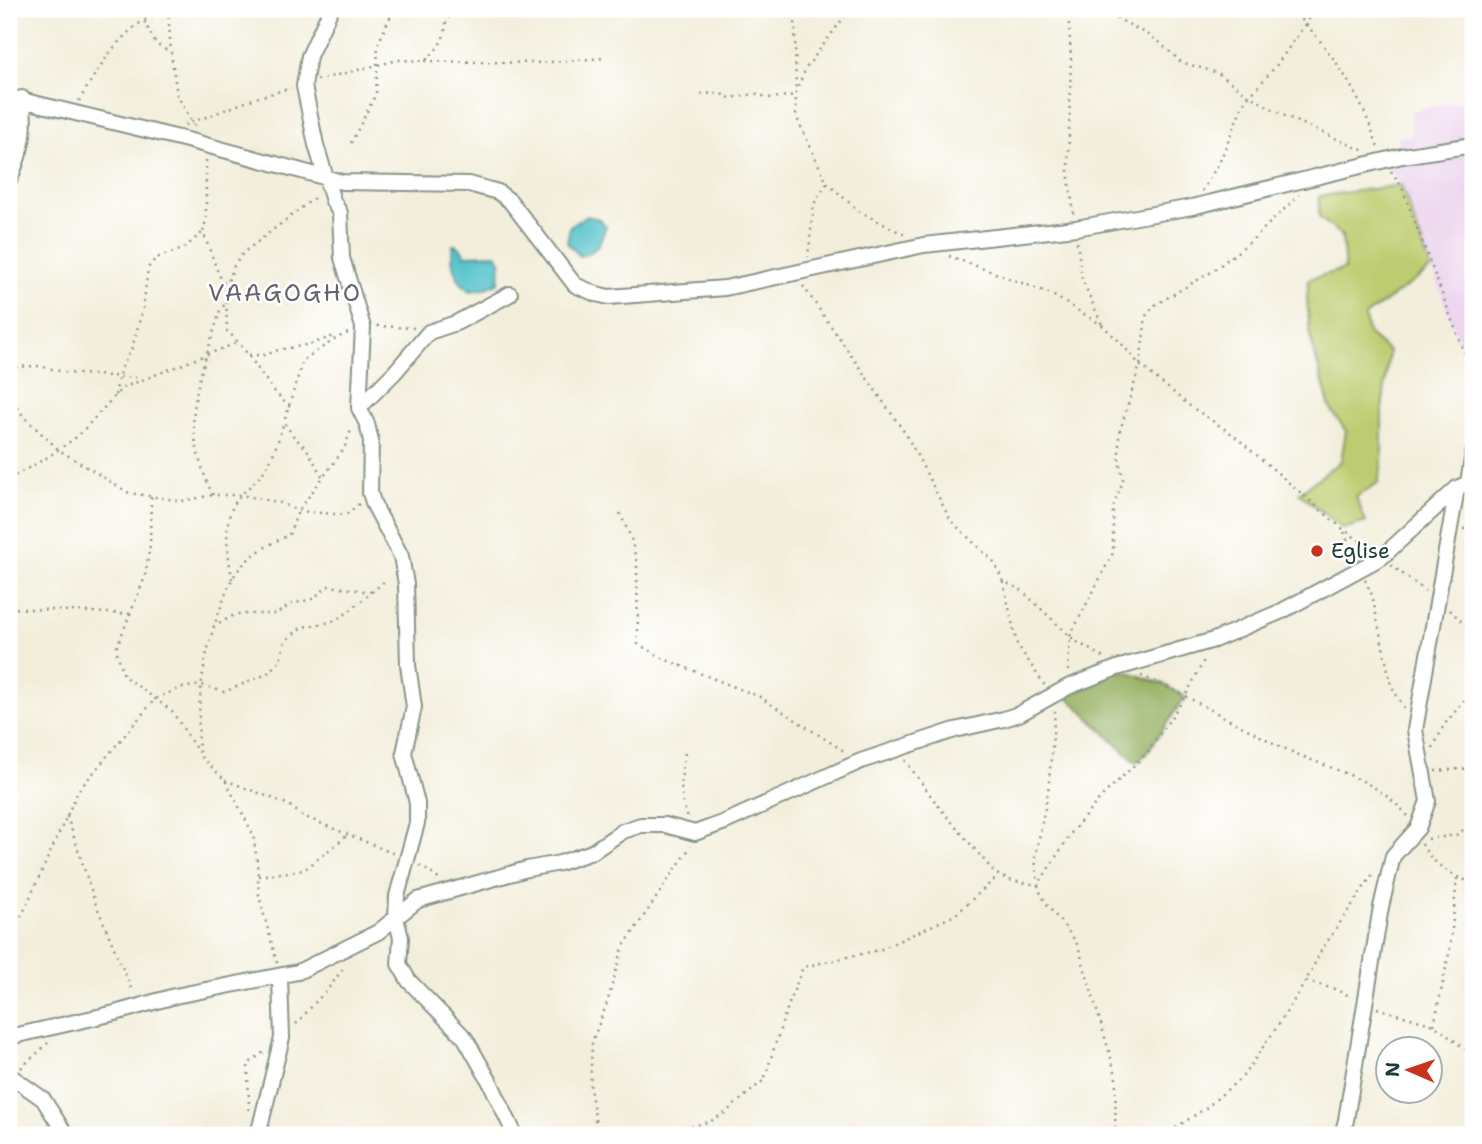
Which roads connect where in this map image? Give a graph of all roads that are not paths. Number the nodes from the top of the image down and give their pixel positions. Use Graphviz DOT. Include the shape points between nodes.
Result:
graph roads {
  1 [pos="331,9"];
  2 [pos="15,97"];
  3 [pos="1473,145"];
  4 [pos="9,181"];
  5 [pos="329,182"];
  6 [pos="510,294"];
  7 [pos="359,408"];
  8 [pos="1473,453"];
  9 [pos="1457,488"];
  10 [pos="396,918"];
  11 [pos="280,977"];
  12 [pos="9,1037"];
  13 [pos="10,1075"];
  14 [pos="66,1135"];
  15 [pos="258,1135"];
  16 [pos="515,1135"];
  17 [pos="1342,1135"];
  1 -- 5 [label="street" via="309,56 304,86 311,127"];
  2 -- 4 [label="street" via="26,122"];
  2 -- 5 [label="street"];
  3 -- 5 [label="street" via="1383,160 1192,207 1076,228 924,245 724,288 609,296 575,285 510,201 498,192 469,184"];
  5 -- 7 [label="street" via="341,213 342,258 363,327"];
  6 -- 7 [label="street" via="429,332"];
  7 -- 10 [label="street" via="371,441 370,492 401,556 406,584 414,707 404,753 417,803 417,823 397,896"];
  8 -- 9 [label="street" via="1468,483"];
  9 -- 10 [label="street" via="1382,557 1282,611 1214,640 1117,668 1012,716 861,761 695,833 665,825 641,825 592,852 560,863 418,901"];
  9 -- 17 [label="street" via="1415,730 1428,801 1420,834 1393,856"];
  10 -- 11 [label="street" via="333,956"];
  10 -- 16 [label="street" via="401,938 399,964 409,981 465,1038"];
  11 -- 12 [label="street" via="175,996"];
  11 -- 15 [label="street" via="282,1038"];
  13 -- 14 [label="street" via="43,1099"];
}
